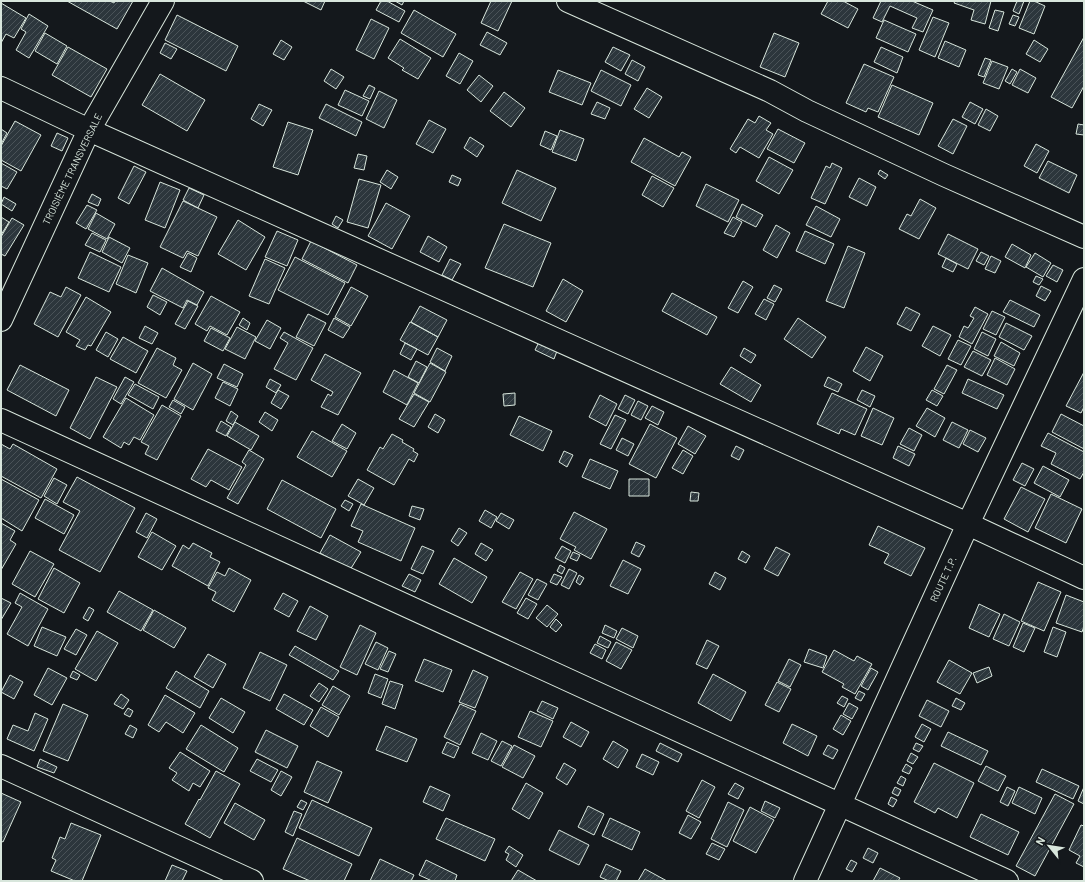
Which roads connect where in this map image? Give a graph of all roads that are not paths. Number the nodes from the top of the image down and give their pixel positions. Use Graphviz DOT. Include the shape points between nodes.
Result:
graph roads {
  1 [pos="164,1"];
  2 [pos="568,1"];
  3 [pos="1,88"];
  4 [pos="89,130"];
  5 [pos="1084,237"];
  6 [pos="1084,279"];
  7 [pos="1,320"];
  8 [pos="1,420"];
  9 [pos="968,524"];
  10 [pos="1084,578"];
  11 [pos="1,766"];
  12 [pos="840,804"];
  13 [pos="252,881"];
  14 [pos="805,881"];
  15 [pos="1007,881"];
  1 -- 4 [label="street, TROISIÈME TRANSVERSALE"];
  2 -- 5 [label="street" via="770,91 930,169"];
  3 -- 4 [label="street"];
  4 -- 7 [label="street, TROISIÈME TRANSVERSALE"];
  4 -- 9 [label="street"];
  6 -- 9 [label="street, ROUTE T.P."];
  8 -- 12 [label="street"];
  9 -- 10 [label="street"];
  9 -- 12 [label="street, ROUTE T.P."];
  11 -- 13 [label="street"];
  12 -- 14 [label="street, ROUTE T.P."];
  12 -- 15 [label="street"];
}
